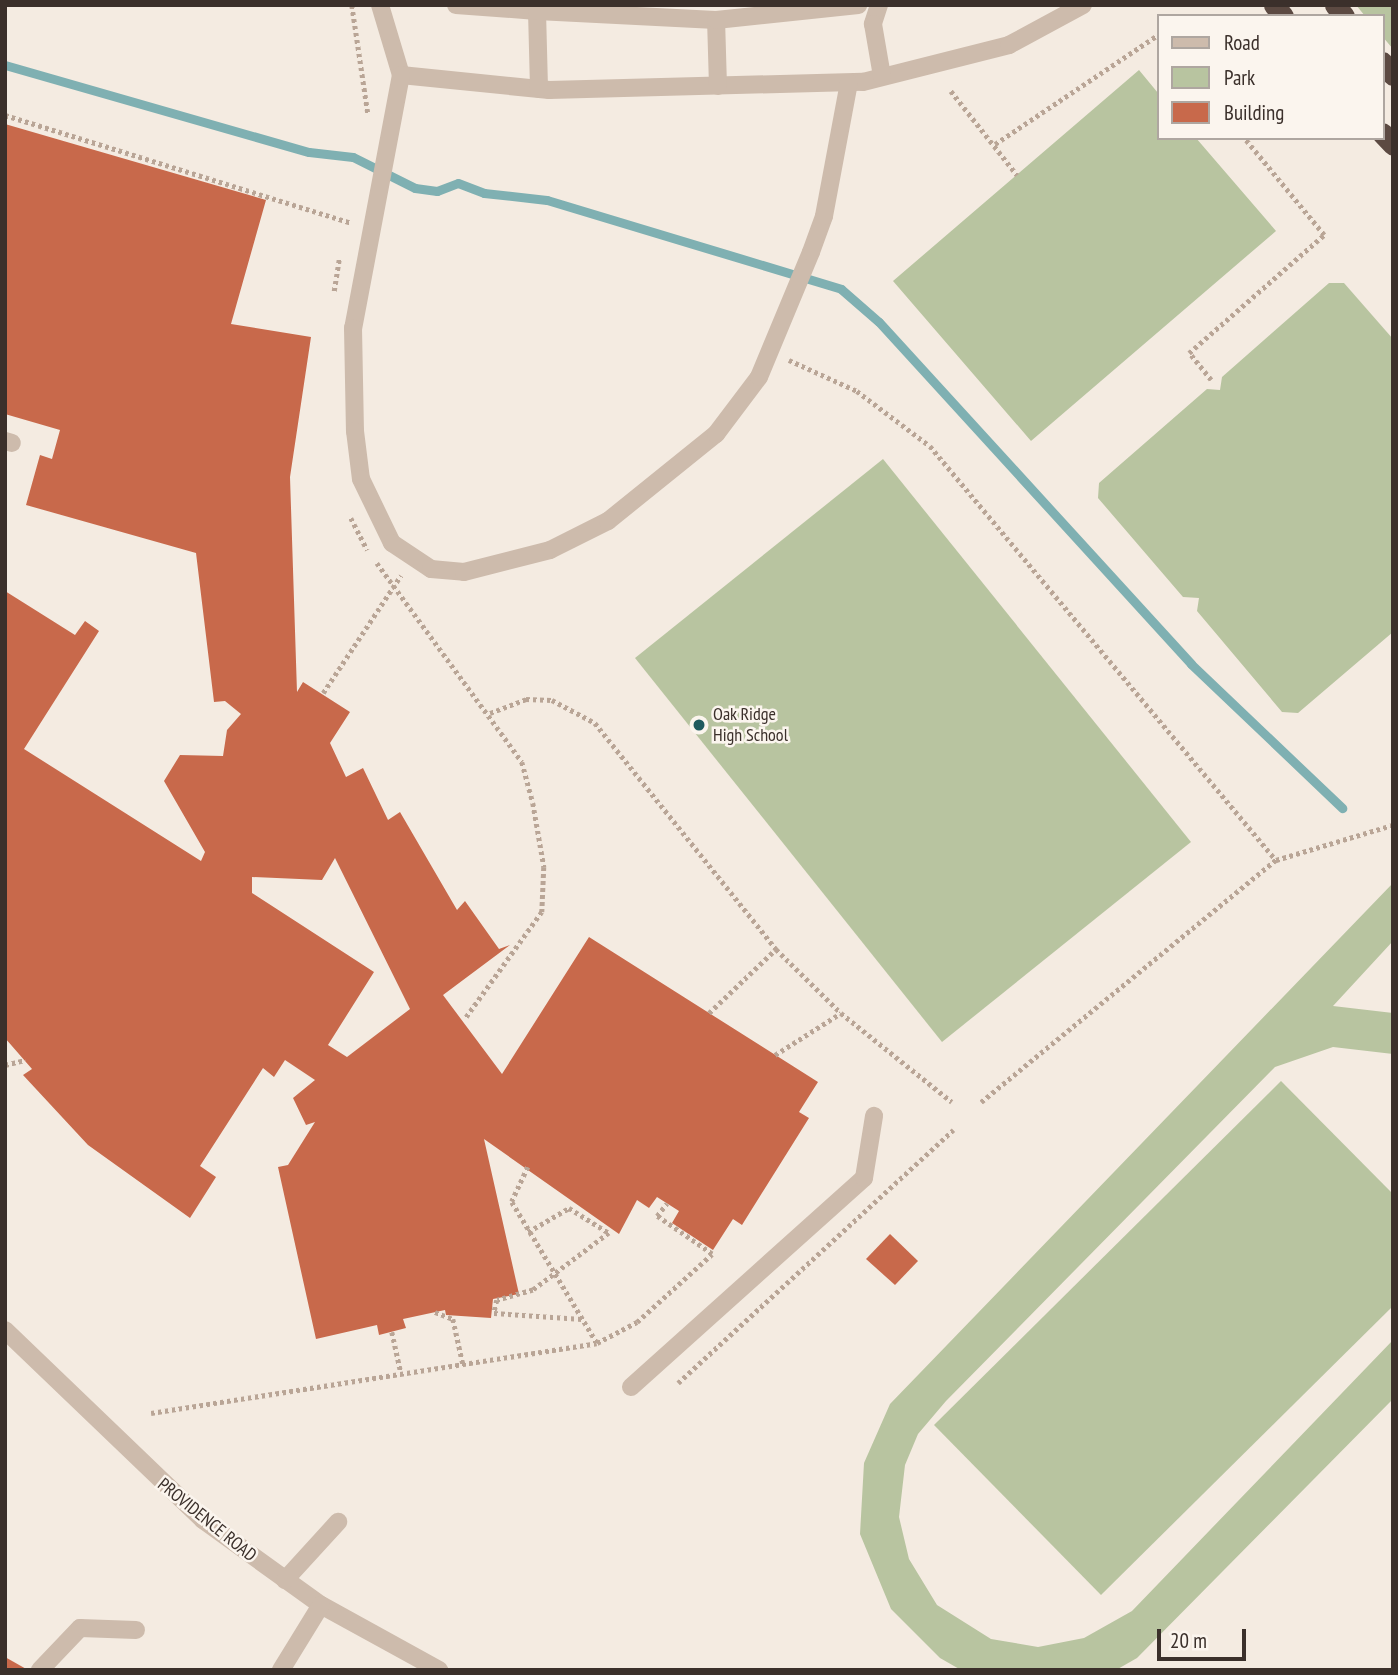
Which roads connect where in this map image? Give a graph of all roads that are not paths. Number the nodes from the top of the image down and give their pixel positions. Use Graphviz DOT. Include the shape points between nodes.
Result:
graph roads {
  1 [pos="380,5"];
  2 [pos="456,5"];
  3 [pos="858,5"];
  4 [pos="879,5"];
  5 [pos="1083,5"];
  6 [pos="537,11"];
  7 [pos="716,20"];
  8 [pos="401,75"];
  9 [pos="882,76"];
  10 [pos="849,83"];
  11 [pos="718,86"];
  12 [pos="540,89"];
  13 [pos="874,1116"];
  14 [pos="5,1330"];
  15 [pos="631,1387"];
  16 [pos="338,1522"];
  17 [pos="285,1580"];
  18 [pos="321,1605"];
  19 [pos="136,1630"];
  20 [pos="40,1670"];
  21 [pos="281,1670"];
  22 [pos="439,1670"];
  1 -- 8 [label="street"];
  2 -- 6 [label="street"];
  3 -- 7 [label="street"];
  4 -- 9 [label="street" via="873,24"];
  5 -- 9 [label="street" via="1009,44"];
  6 -- 7 [label="street"];
  6 -- 12 [label="street"];
  7 -- 11 [label="street"];
  8 -- 10 [label="street" via="393,137 369,228 353,328 355,431 373,516 410,559 432,569 475,570 550,551 608,521 716,434 772,351 811,252 824,216"];
  8 -- 12 [label="street"];
  9 -- 10 [label="street"];
  10 -- 11 [label="street"];
  11 -- 12 [label="street"];
  13 -- 15 [label="street" via="864,1178"];
  14 -- 17 [label="street, PROVIDENCE ROAD" via="176,1497"];
  16 -- 17 [label="street"];
  17 -- 18 [label="street, PROVIDENCE ROAD"];
  18 -- 21 [label="street"];
  18 -- 22 [label="street, PROVIDENCE ROAD"];
  19 -- 20 [label="street" via="80,1628"];
}
